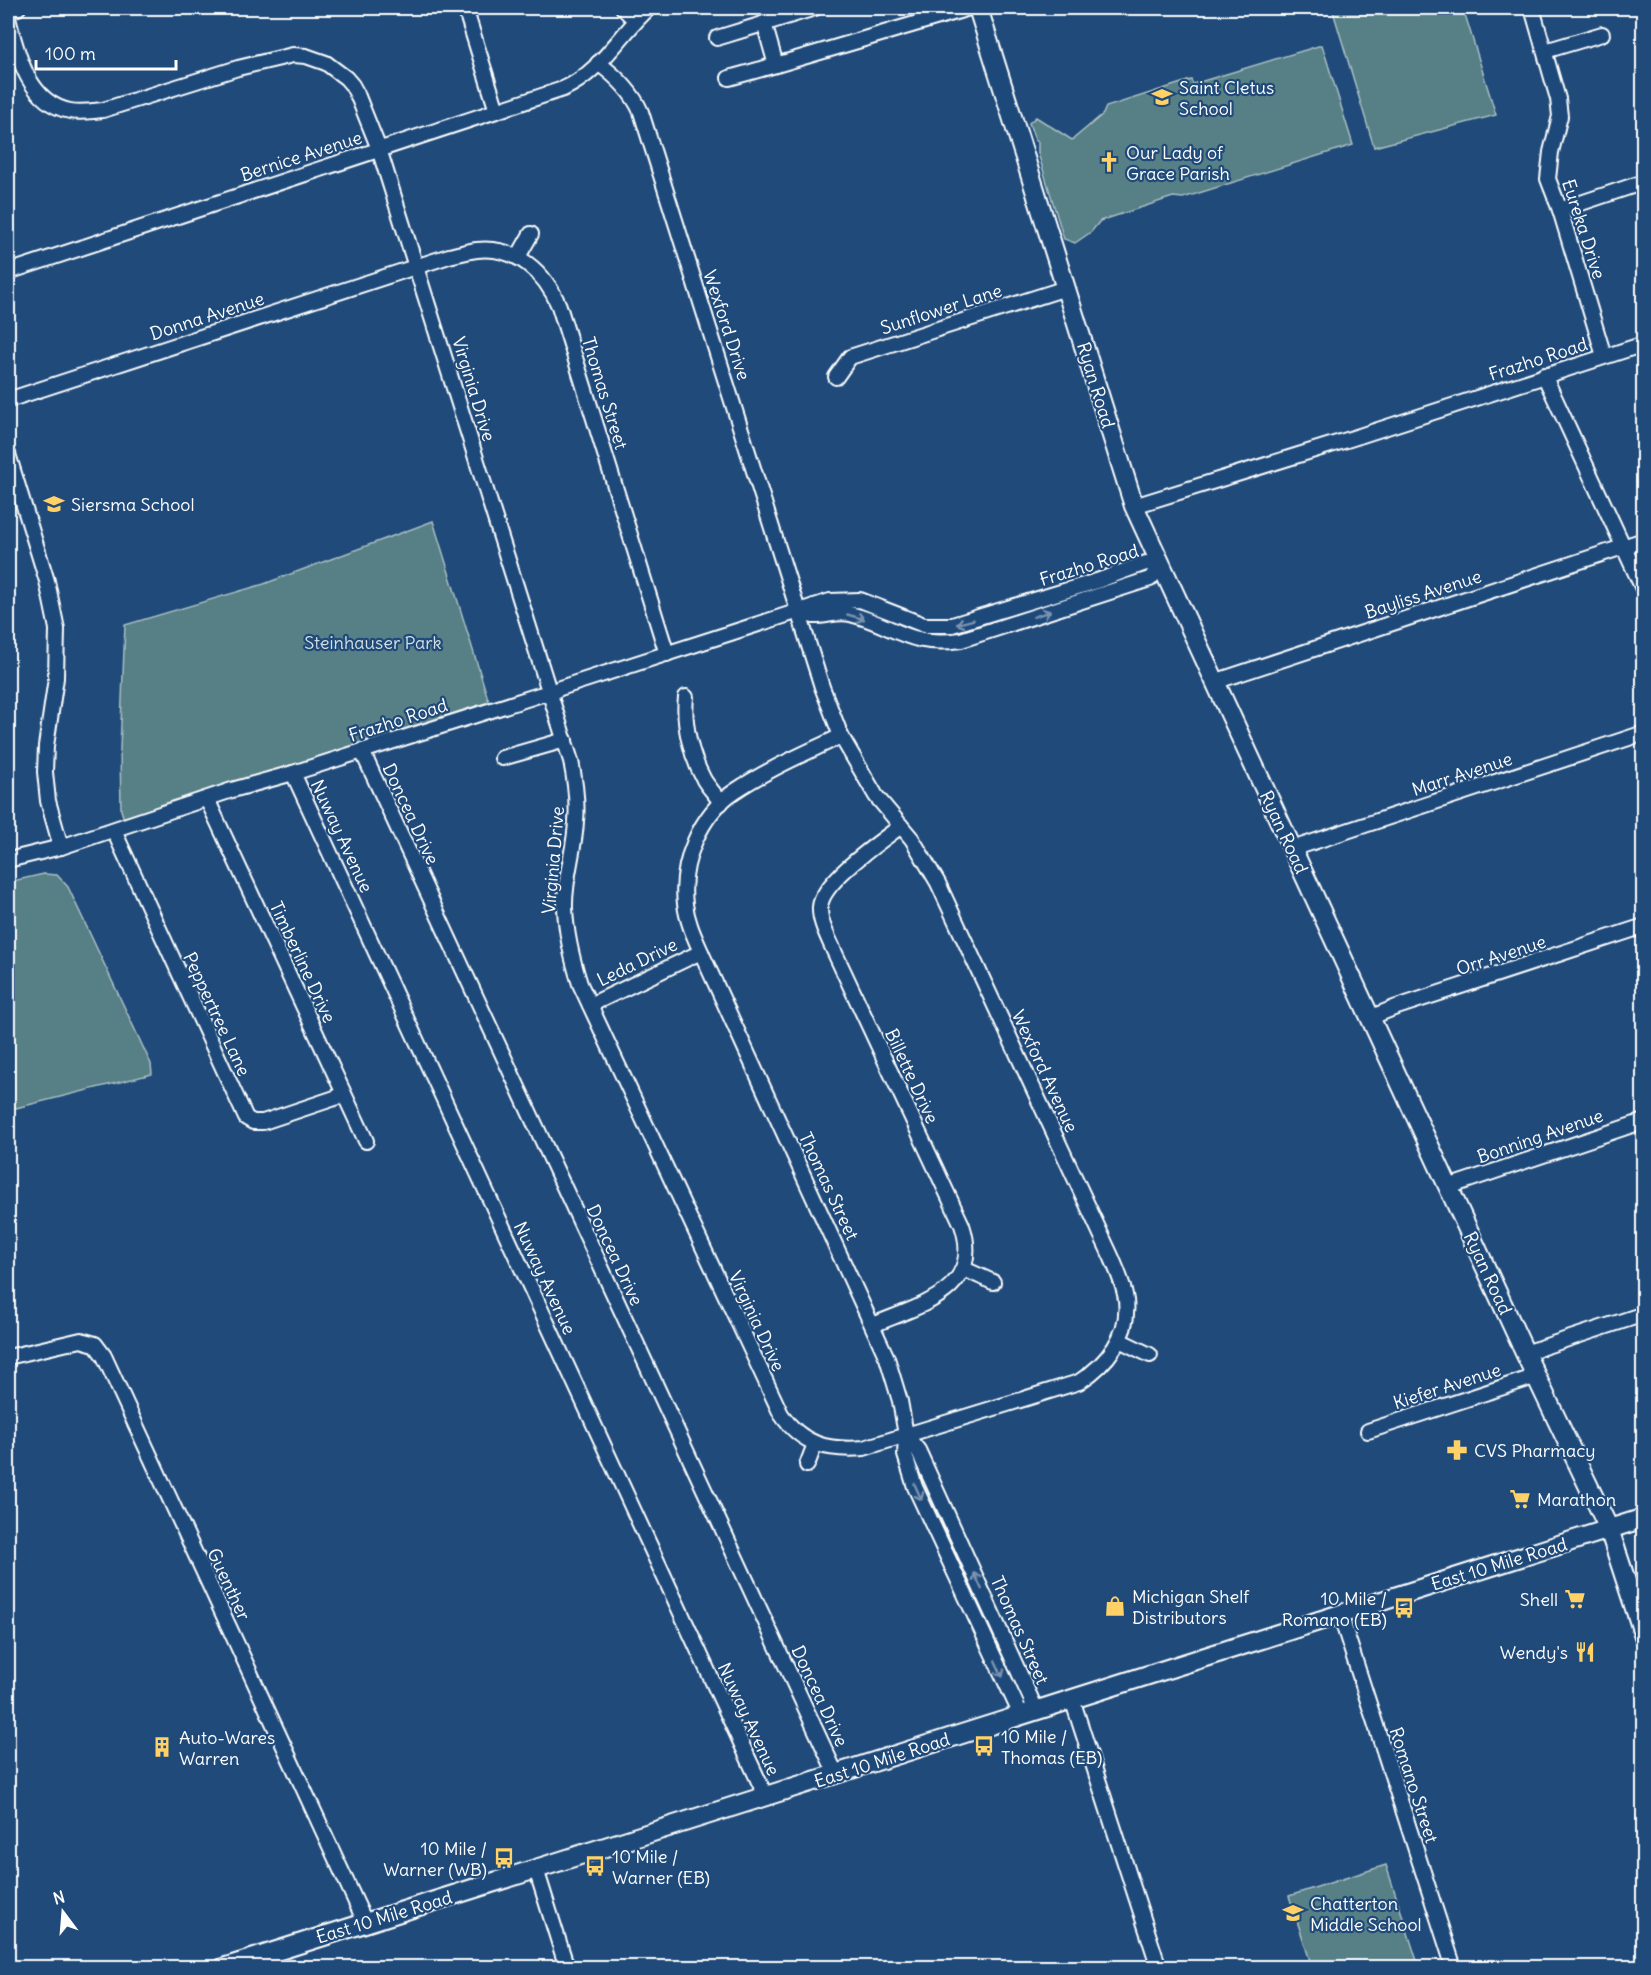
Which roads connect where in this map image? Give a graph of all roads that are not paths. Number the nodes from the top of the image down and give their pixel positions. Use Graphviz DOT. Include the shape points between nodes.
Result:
graph roads {
  1 [pos="18,8"];
  2 [pos="465,8"];
  3 [pos="623,8"];
  4 [pos="649,8"];
  5 [pos="815,8"];
  6 [pos="969,8"];
  7 [pos="978,8"];
  8 [pos="1532,8"];
  9 [pos="8,11"];
  10 [pos="8,18"];
  11 [pos="635,20"];
  12 [pos="764,23"];
  13 [pos="1602,34"];
  14 [pos="717,38"];
  15 [pos="1545,51"];
  16 [pos="598,63"];
  17 [pos="776,65"];
  18 [pos="729,78"];
  19 [pos="497,111"];
  20 [pos="379,149"];
  21 [pos="1638,184"];
  22 [pos="1560,210"];
  23 [pos="531,234"];
  24 [pos="518,257"];
  25 [pos="417,266"];
  26 [pos="8,272"];
  27 [pos="1066,288"];
  28 [pos="1644,344"];
  29 [pos="1604,356"];
  30 [pos="1544,375"];
  31 [pos="836,377"];
  32 [pos="8,400"];
  33 [pos="8,454"];
  34 [pos="1134,506"];
  35 [pos="1644,540"];
  36 [pos="1623,547"];
  37 [pos="1161,566"];
  38 [pos="1644,591"];
  39 [pos="799,612"];
  40 [pos="667,654"];
  41 [pos="1214,682"];
  42 [pos="550,693"];
  43 [pos="686,697"];
  44 [pos="1644,733"];
  45 [pos="842,736"];
  46 [pos="565,740"];
  47 [pos="363,751"];
  48 [pos="502,758"];
  49 [pos="293,773"];
  50 [pos="207,799"];
  51 [pos="721,803"];
  52 [pos="901,826"];
  53 [pos="114,831"];
  54 [pos="61,847"];
  55 [pos="1292,849"];
  56 [pos="8,860"];
  57 [pos="1644,926"];
  58 [pos="700,952"];
  59 [pos="590,1005"];
  60 [pos="1369,1018"];
  61 [pos="344,1095"];
  62 [pos="1644,1120"];
  63 [pos="366,1141"];
  64 [pos="1448,1186"];
  65 [pos="964,1269"];
  66 [pos="993,1282"];
  67 [pos="1644,1314"];
  68 [pos="873,1325"];
  69 [pos="1119,1340"];
  70 [pos="1525,1353"];
  71 [pos="1150,1355"];
  72 [pos="8,1357"];
  73 [pos="1537,1376"];
  74 [pos="1368,1431"];
  75 [pos="906,1435"];
  76 [pos="815,1444"];
  77 [pos="807,1465"];
  78 [pos="1644,1518"];
  79 [pos="1609,1529"];
  80 [pos="965,1555"];
  81 [pos="950,1561"];
  82 [pos="987,1601"];
  83 [pos="972,1610"];
  84 [pos="1340,1614"];
  85 [pos="1644,1636"];
  86 [pos="1072,1699"];
  87 [pos="1028,1713"];
  88 [pos="836,1774"];
  89 [pos="766,1797"];
  90 [pos="536,1869"];
  91 [pos="365,1922"];
  92 [pos="223,1968"];
  93 [pos="567,1968"];
  94 [pos="1159,1968"];
  95 [pos="1454,1968"];
  1 -- 9 [label="street"];
  2 -- 19 [label="street"];
  3 -- 11 [label="street"];
  4 -- 11 [label="street"];
  5 -- 12 [label="street"];
  6 -- 17 [label="street"];
  7 -- 27 [label="main road, Ryan Road"];
  8 -- 15 [label="street, Eureka Drive"];
  10 -- 20 [label="street, Virginia Drive" via="22,67 53,105 76,112 103,110 238,68 293,55 306,56 326,63 346,78 357,94"];
  11 -- 16 [label="street, Bernice Avenue"];
  12 -- 14 [label="street"];
  12 -- 17 [label="street"];
  13 -- 15 [label="street"];
  15 -- 22 [label="street, Eureka Drive" via="1560,116 1548,179"];
  16 -- 19 [label="street, Bernice Avenue" via="575,84"];
  16 -- 39 [label="street, Wexford Drive" via="625,87 641,112"];
  17 -- 18 [label="street"];
  19 -- 20 [label="street, Bernice Avenue"];
  20 -- 25 [label="street, Virginia Drive"];
  20 -- 26 [label="street, Bernice Avenue"];
  21 -- 22 [label="street"];
  22 -- 29 [label="street, Eureka Drive"];
  23 -- 24 [label="street"];
  24 -- 25 [label="street, Thomas Street" via="476,250"];
  24 -- 40 [label="street, Thomas Street" via="542,276 559,306"];
  25 -- 32 [label="street, Donna Avenue"];
  25 -- 42 [label="street, Virginia Drive"];
  27 -- 31 [label="street, Sunflower Lane" via="850,357"];
  27 -- 34 [label="main road, Ryan Road"];
  28 -- 29 [label="street, Frazho Road"];
  29 -- 30 [label="street, Frazho Road"];
  30 -- 34 [label="street, Frazho Road"];
  30 -- 36 [label="street"];
  33 -- 54 [label="street" via="47,581 57,629 56,678 45,765 48,801"];
  34 -- 37 [label="main road, Ryan Road"];
  35 -- 36 [label="street, Bayliss Avenue"];
  36 -- 38 [label="street"];
  36 -- 41 [label="street, Bayliss Avenue"];
  37 -- 39 [label="street, Frazho Road" via="1150,579 946,642 915,640 849,614 814,616"];
  37 -- 41 [label="main road, Ryan Road"];
  39 -- 40 [label="street, Frazho Road"];
  39 -- 45 [label="street, Wexford Avenue"];
  40 -- 42 [label="street, Frazho Road"];
  41 -- 55 [label="main road, Ryan Road"];
  42 -- 46 [label="street, Virginia Drive"];
  42 -- 47 [label="street, Frazho Road"];
  43 -- 51 [label="street" via="686,725 696,760"];
  44 -- 55 [label="street, Marr Avenue"];
  45 -- 51 [label="street, Thomas Street" via="750,782"];
  45 -- 52 [label="street, Wexford Avenue" via="876,796"];
  46 -- 48 [label="street"];
  46 -- 59 [label="street, Virginia Drive" via="576,800 566,887 568,942"];
  47 -- 49 [label="street, Frazho Road"];
  47 -- 88 [label="street, Doncea Drive"];
  49 -- 50 [label="street, Frazho Road"];
  49 -- 89 [label="street, Nuway Avenue"];
  50 -- 53 [label="street, Frazho Road"];
  50 -- 61 [label="street, Timberline Drive"];
  51 -- 58 [label="street, Thomas Street" via="699,833 686,866 685,903"];
  52 -- 65 [label="street, Billette Drive" via="833,881 822,899 820,913 962,1225"];
  52 -- 69 [label="street, Wexford Avenue" via="938,883 1111,1256 1126,1301"];
  53 -- 54 [label="street, Frazho Road"];
  53 -- 61 [label="street, Peppertree Lane" via="246,1118 263,1122"];
  54 -- 56 [label="street, Frazho Road"];
  55 -- 60 [label="main road, Ryan Road"];
  57 -- 60 [label="street, Orr Avenue"];
  58 -- 59 [label="street, Leda Drive"];
  58 -- 68 [label="street, Thomas Street"];
  59 -- 76 [label="street, Virginia Drive" via="776,1404 790,1427"];
  60 -- 64 [label="main road, Ryan Road"];
  61 -- 63 [label="street, Timberline Drive"];
  62 -- 64 [label="street, Bonning Avenue"];
  64 -- 70 [label="main road, Ryan Road"];
  65 -- 66 [label="street"];
  65 -- 68 [label="street" via="938,1296"];
  67 -- 70 [label="street"];
  68 -- 75 [label="street, Thomas Street" via="895,1383"];
  69 -- 71 [label="street"];
  69 -- 75 [label="street, Wexford Avenue" via="1095,1372 1079,1382"];
  70 -- 73 [label="main road, Ryan Road"];
  72 -- 91 [label="street, Guenther" via="81,1340 95,1344 104,1356"];
  73 -- 74 [label="street, Kiefer Avenue"];
  73 -- 79 [label="main road, Ryan Road"];
  75 -- 76 [label="street, Virginia Drive" via="864,1448"];
  75 -- 80 [label="street, Thomas Street" via="918,1450"];
  75 -- 81 [label="street, one-way" via="905,1455 915,1487"];
  76 -- 77 [label="street"];
  78 -- 79 [label="main road, East 10 Mile Road"];
  79 -- 84 [label="main road, East 10 Mile Road"];
  79 -- 85 [label="main road, Ryan Road"];
  80 -- 81 [label="street"];
  82 -- 80 [label="street, Thomas Street, one-way"];
  81 -- 83 [label="street"];
  82 -- 83 [label="street"];
  82 -- 87 [label="street, Thomas Street"];
  83 -- 87 [label="street, one-way"];
  84 -- 86 [label="main road, East 10 Mile Road"];
  84 -- 95 [label="street, Romano Street"];
  86 -- 87 [label="main road, East 10 Mile Road"];
  86 -- 94 [label="street"];
  87 -- 88 [label="main road, East 10 Mile Road"];
  88 -- 89 [label="main road, East 10 Mile Road"];
  89 -- 90 [label="main road, East 10 Mile Road"];
  90 -- 91 [label="main road, East 10 Mile Road"];
  90 -- 93 [label="street"];
  91 -- 92 [label="main road, East 10 Mile Road"];
}
